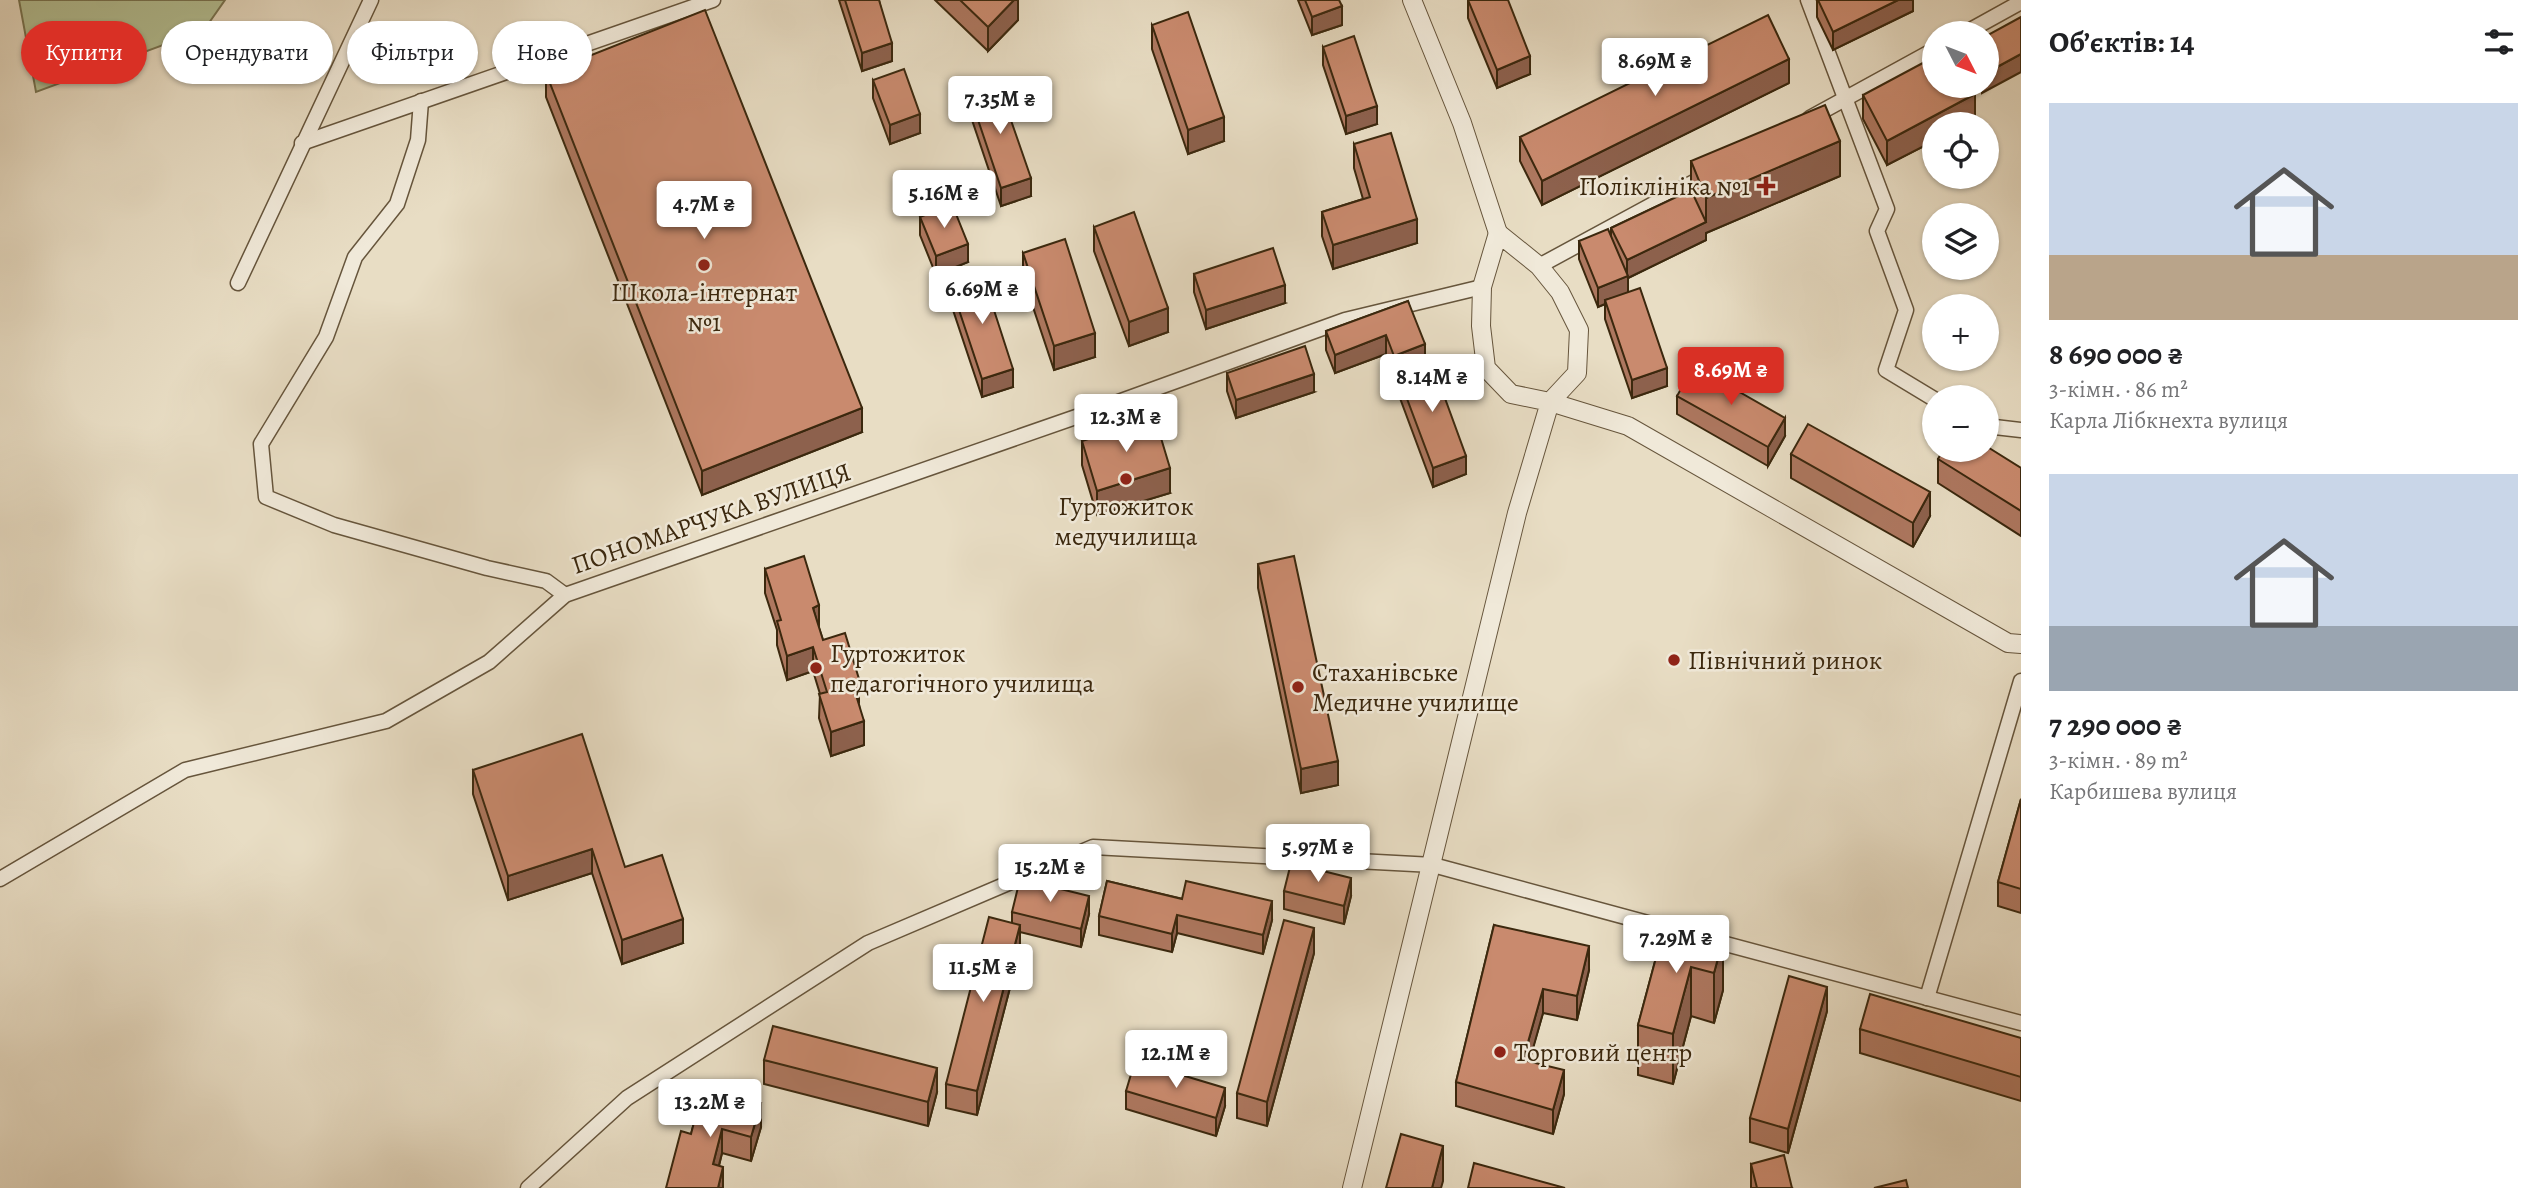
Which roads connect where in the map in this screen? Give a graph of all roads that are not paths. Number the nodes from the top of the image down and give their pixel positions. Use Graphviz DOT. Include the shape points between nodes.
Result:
graph roads {
  1 [pos="370,0"];
  2 [pos="713,0"];
  3 [pos="1412,0"];
  4 [pos="1808,0"];
  5 [pos="2021,2"];
  6 [pos="1987,21"];
  7 [pos="1922,57"];
  8 [pos="1846,99"];
  9 [pos="421,101"];
  10 [pos="1797,126"];
  11 [pos="302,143"];
  12 [pos="1723,166"];
  13 [pos="1498,233"];
  14 [pos="1539,267"];
  15 [pos="238,284"];
  16 [pos="1482,287"];
  17 [pos="1922,392"];
  18 [pos="1550,401"];
  19 [pos="1999,427"];
  20 [pos="2021,430"];
  21 [pos="565,596"];
  22 [pos="2021,644"];
  23 [pos="2021,681"];
  24 [pos="1433,865"];
  25 [pos="0,879"];
  26 [pos="1927,998"];
  27 [pos="2021,1023"];
  28 [pos="528,1188"];
  29 [pos="1352,1188"];
  1 -- 11 [label="street"];
  2 -- 9 [label="street"];
  3 -- 13 [label="street" via="1462,123"];
  4 -- 8 [label="street"];
  5 -- 6 [label="street"];
  7 -- 8 [label="street"];
  8 -- 10 [label="street"];
  8 -- 17 [label="street" via="1887,209 1877,231 1906,310 1886,370"];
  9 -- 11 [label="street"];
  9 -- 21 [label="street" via="418,140 397,204 355,257 326,337 261,444 266,497 334,525 547,581"];
  11 -- 15 [label="street"];
  12 -- 14 [label="street"];
  13 -- 14 [label="street"];
  13 -- 16 [label="street"];
  14 -- 18 [label="street" via="1560,292 1579,330 1577,373"];
  16 -- 18 [label="street" via="1486,368 1511,394"];
  16 -- 21 [label="street, ПОНОМАРЧУКА ВУЛИЦЯ" via="1345,320"];
  18 -- 22 [label="street" via="1628,426 2008,643"];
  18 -- 24 [label="street" via="1517,513"];
  19 -- 20 [label="street"];
  21 -- 25 [label="street, ПОНОМАРЧУКА ВУЛИЦЯ" via="489,662 386,721 186,770"];
  23 -- 26 [label="street"];
  24 -- 26 [label="street"];
  24 -- 28 [label="street" via="1093,847 869,943 627,1098"];
  24 -- 29 [label="street"];
  26 -- 27 [label="street"];
}
